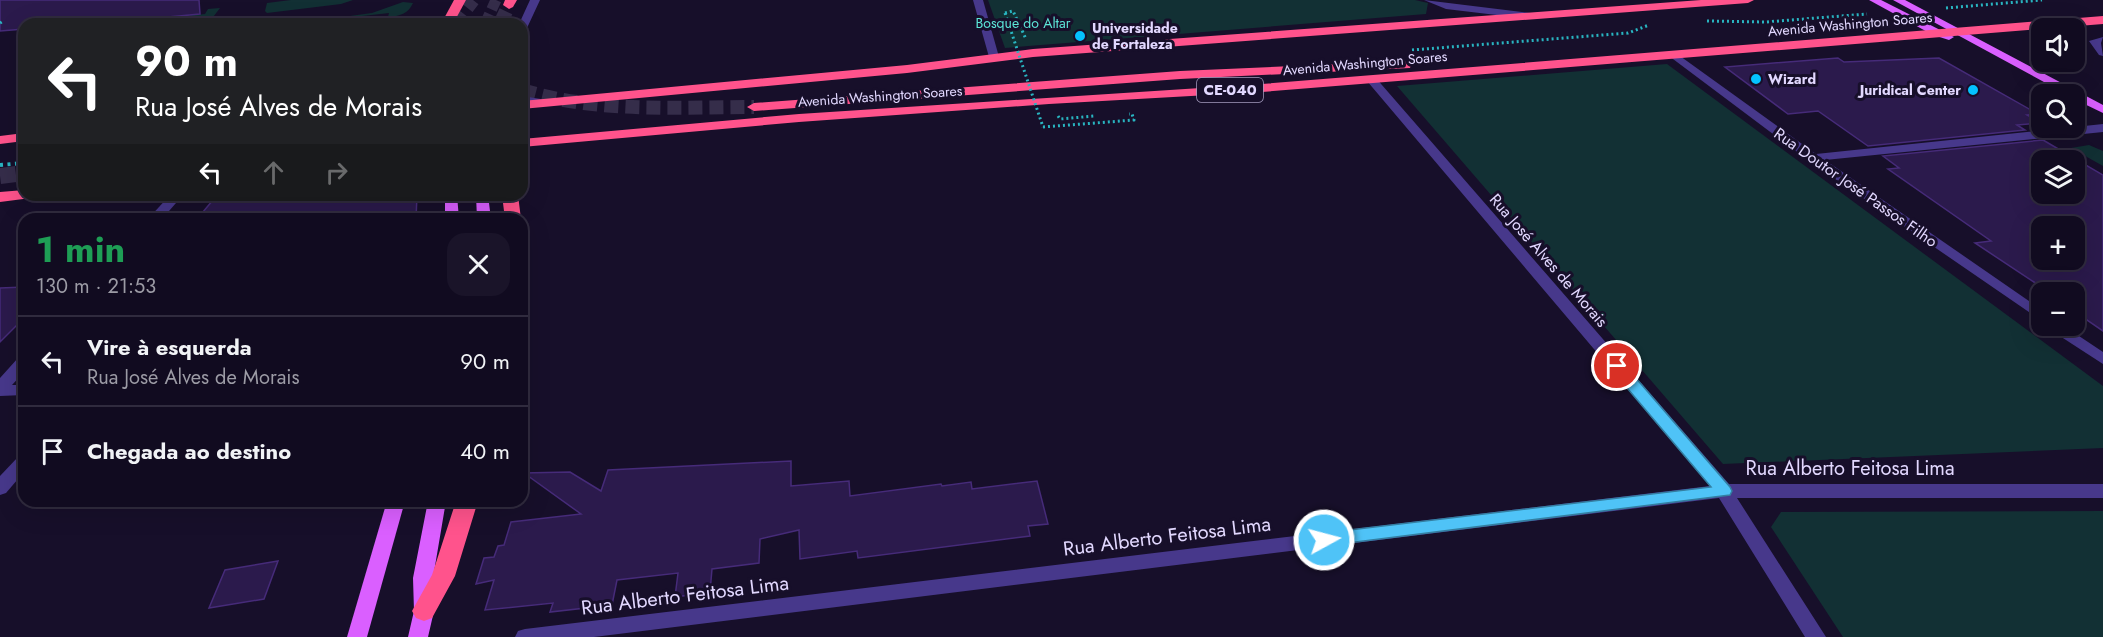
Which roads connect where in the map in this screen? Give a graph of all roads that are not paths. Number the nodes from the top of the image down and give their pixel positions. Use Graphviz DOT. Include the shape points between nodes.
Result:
graph roads {
  1 [pos="460,0"];
  2 [pos="535,0"];
  3 [pos="978,0"];
  4 [pos="1429,0"];
  5 [pos="1748,0"];
  6 [pos="1874,0"];
  7 [pos="1898,0"];
  8 [pos="1446,6"];
  9 [pos="1532,16"];
  10 [pos="450,18"];
  11 [pos="527,18"];
  12 [pos="2101,21"];
  13 [pos="1444,23"];
  14 [pos="1957,32"];
  15 [pos="1937,33"];
  16 [pos="2103,40"];
  17 [pos="1990,49"];
  18 [pos="2103,53"];
  19 [pos="1673,54"];
  20 [pos="994,57"];
  21 [pos="1587,61"];
  22 [pos="1371,79"];
  23 [pos="528,100"];
  24 [pos="549,103"];
  25 [pos="528,105"];
  26 [pos="754,107"];
  27 [pos="2103,110"];
  28 [pos="2103,128"];
  29 [pos="18,138"];
  30 [pos="0,140"];
  31 [pos="540,141"];
  32 [pos="528,142"];
  33 [pos="18,146"];
  34 [pos="528,146"];
  35 [pos="0,148"];
  36 [pos="1814,158"];
  37 [pos="18,196"];
  38 [pos="0,197"];
  39 [pos="171,201"];
  40 [pos="160,213"];
  41 [pos="2031,309"];
  42 [pos="2069,336"];
  43 [pos="2103,359"];
  44 [pos="18,369"];
  45 [pos="0,390"];
  46 [pos="18,390"];
  47 [pos="18,468"];
  48 [pos="0,488"];
  49 [pos="1724,491"];
  50 [pos="2103,491"];
  51 [pos="394,507"];
  52 [pos="436,507"];
  53 [pos="466,507"];
  54 [pos="424,611"];
  55 [pos="357,637"];
  56 [pos="418,637"];
  57 [pos="525,637"];
  58 [pos="1816,637"];
  1 -- 10 [label="highway"];
  2 -- 11 [label="street"];
  3 -- 20 [label="street"];
  4 -- 8 [label="street"];
  5 -- 9 [label="highway, Avenida Washington Soares"];
  6 -- 15 [label="main road"];
  7 -- 14 [label="main road"];
  8 -- 9 [label="street"];
  8 -- 13 [label="street"];
  9 -- 13 [label="highway, Avenida Washington Soares"];
  12 -- 14 [label="highway, Avenida Washington Soares / CE-040"];
  13 -- 20 [label="highway, Avenida Washington Soares"];
  14 -- 15 [label="highway, Avenida Washington Soares / CE-040"];
  14 -- 17 [label="main road"];
  15 -- 17 [label="main road"];
  15 -- 19 [label="highway, Avenida Washington Soares / CE-040"];
  16 -- 18 [label="street" via="2094,41"];
  17 -- 27 [label="main road"];
  19 -- 21 [label="highway, Avenida Washington Soares / CE-040"];
  19 -- 36 [label="street, Rua Doutor José Passos Filho"];
  20 -- 24 [label="highway, Avenida Washington Soares"];
  21 -- 22 [label="highway, Avenida Washington Soares / CE-040"];
  21 -- 26 [label="highway" via="1179,75"];
  22 -- 31 [label="highway, Avenida Washington Soares / CE-040" via="799,118"];
  22 -- 49 [label="street, Rua José Alves de Morais"];
  23 -- 24 [label="street"];
  24 -- 25 [label="highway, Avenida Washington Soares"];
  28 -- 36 [label="street"];
  29 -- 30 [label="highway"];
  31 -- 32 [label="highway, Avenida Washington Soares / CE-040"];
  31 -- 34 [label="highway"];
  33 -- 35 [label="highway"];
  36 -- 41 [label="street, Rua Doutor José Passos Filho"];
  37 -- 38 [label="highway"];
  39 -- 40 [label="street"];
  42 -- 43 [label="street"];
  44 -- 45 [label="street"];
  45 -- 46 [label="street"];
  47 -- 48 [label="street"];
  49 -- 50 [label="street, Rua Alberto Feitosa Lima"];
  49 -- 57 [label="street, Rua Alberto Feitosa Lima"];
  49 -- 58 [label="street, Rua José Alves de Morais"];
  51 -- 55 [label="main road"];
  52 -- 54 [label="main road" via="423,578"];
  53 -- 54 [label="highway" via="443,576"];
  54 -- 56 [label="main road"];
}
